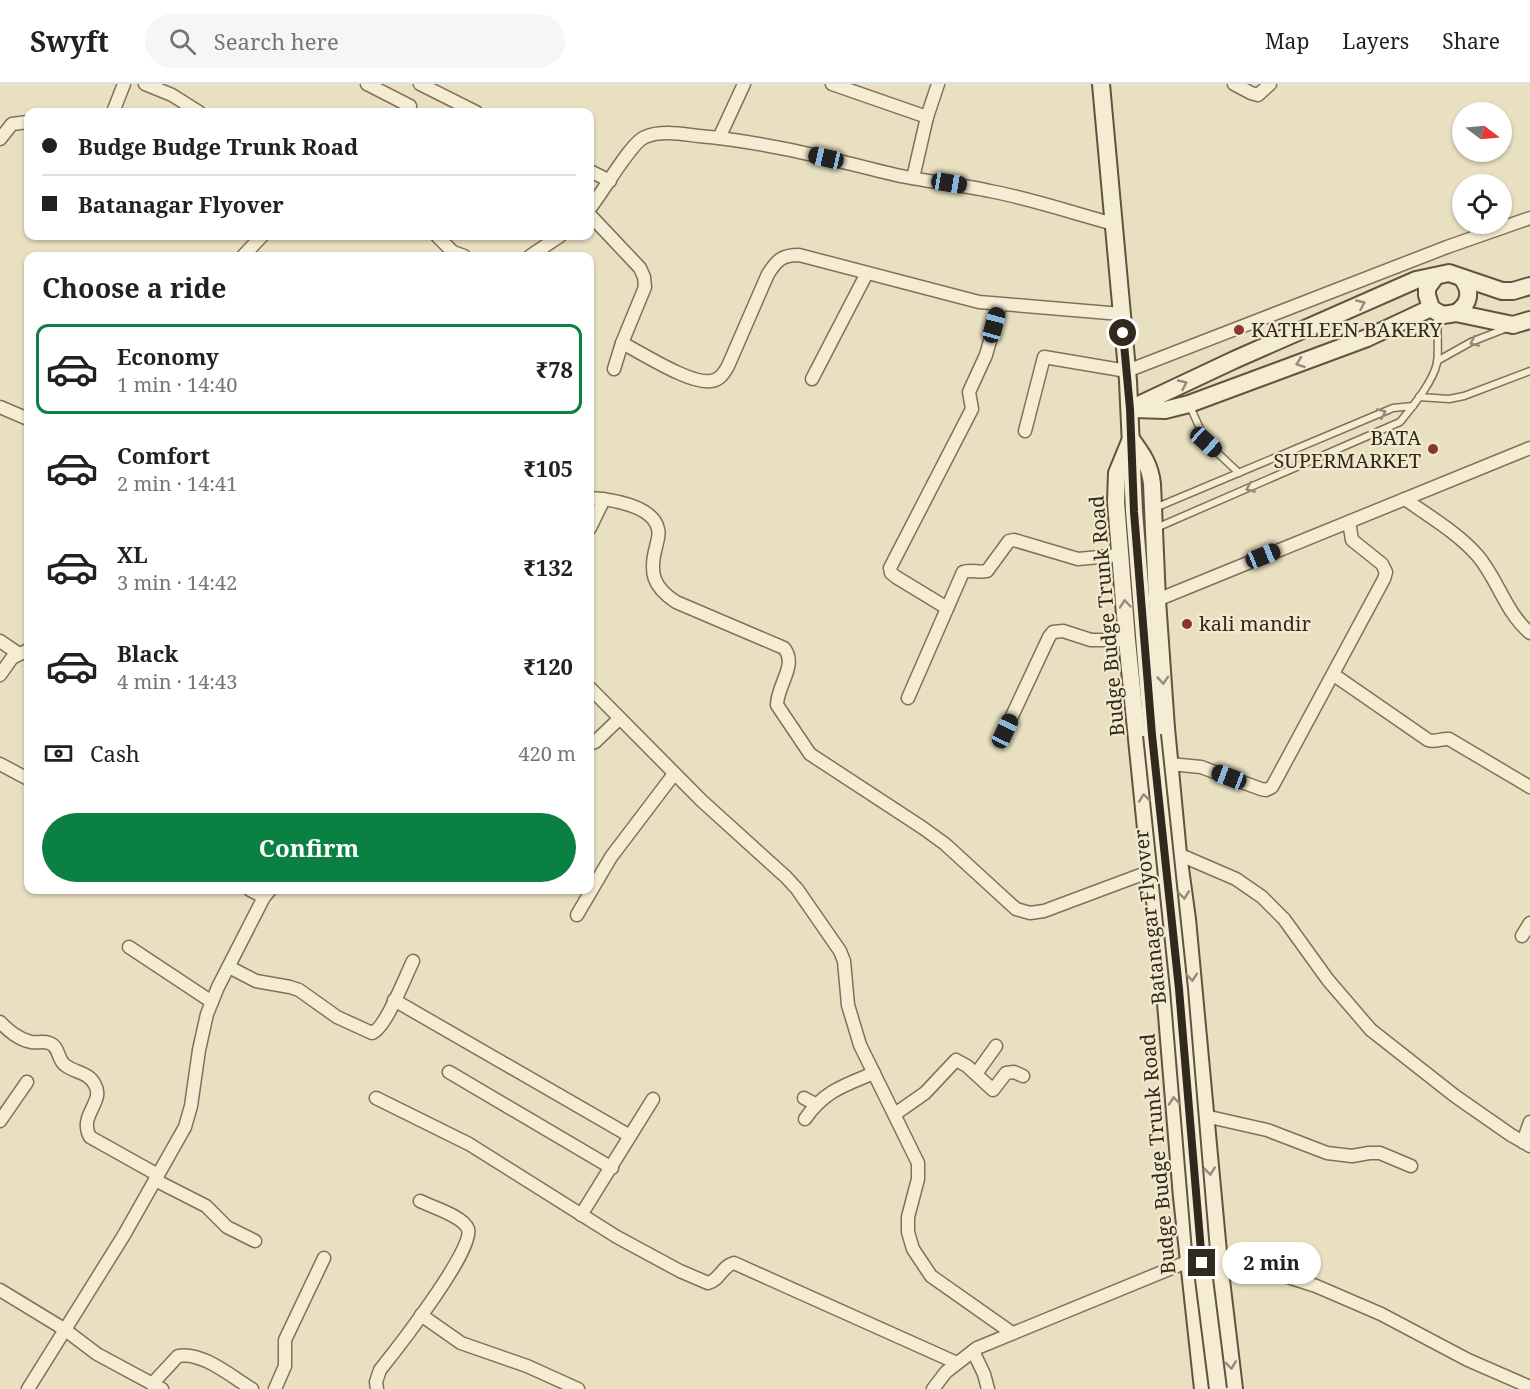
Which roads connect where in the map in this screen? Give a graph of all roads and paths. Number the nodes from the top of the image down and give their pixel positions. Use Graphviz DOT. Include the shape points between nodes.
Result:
graph roads {
  1 [pos="124,84"];
  2 [pos="145,84"];
  3 [pos="368,84"];
  4 [pos="419,84"];
  5 [pos="744,84"];
  6 [pos="832,84"];
  7 [pos="938,84"];
  8 [pos="1101,84"];
  9 [pos="1234,84"];
  10 [pos="1270,84"];
  11 [pos="115,108"];
  12 [pos="193,108"];
  13 [pos="406,108"];
  14 [pos="408,108"];
  15 [pos="468,108"];
  16 [pos="927,117"];
  17 [pos="24,122"];
  18 [pos="719,138"];
  19 [pos="0,139"];
  20 [pos="594,173"];
  21 [pos="913,178"];
  22 [pos="610,181"];
  23 [pos="594,203"];
  24 [pos="1530,218"];
  25 [pos="594,219"];
  26 [pos="1114,224"];
  27 [pos="258,240"];
  28 [pos="441,240"];
  29 [pos="554,240"];
  30 [pos="247,252"];
  31 [pos="453,252"];
  32 [pos="536,252"];
  33 [pos="867,273"];
  34 [pos="1435,277"];
  35 [pos="1462,278"];
  36 [pos="1530,286"];
  37 [pos="1000,305"];
  38 [pos="1434,310"];
  39 [pos="1121,314"];
  40 [pos="1456,314"];
  41 [pos="1530,320"];
  42 [pos="1513,325"];
  43 [pos="622,343"];
  44 [pos="1437,361"];
  45 [pos="614,369"];
  46 [pos="1127,371"];
  47 [pos="1530,371"];
  48 [pos="812,379"];
  49 [pos="1419,397"];
  50 [pos="1189,404"];
  51 [pos="1413,406"];
  52 [pos="0,407"];
  53 [pos="1130,409"];
  54 [pos="24,417"];
  55 [pos="1025,431"];
  56 [pos="1131,439"];
  57 [pos="1530,448"];
  58 [pos="1239,473"];
  59 [pos="594,499"];
  60 [pos="1405,499"];
  61 [pos="604,500"];
  62 [pos="1153,508"];
  63 [pos="594,520"];
  64 [pos="1348,522"];
  65 [pos="1154,529"];
  66 [pos="1121,555"];
  67 [pos="1157,600"];
  68 [pos="947,608"];
  69 [pos="1530,633"];
  70 [pos="1127,640"];
  71 [pos="0,641"];
  72 [pos="24,652"];
  73 [pos="0,675"];
  74 [pos="1334,675"];
  75 [pos="594,692"];
  76 [pos="908,698"];
  77 [pos="619,719"];
  78 [pos="1005,731"];
  79 [pos="594,742"];
  80 [pos="0,764"];
  81 [pos="1170,764"];
  82 [pos="674,774"];
  83 [pos="24,777"];
  84 [pos="1530,787"];
  85 [pos="1178,854"];
  86 [pos="1151,874"];
  87 [pos="594,886"];
  88 [pos="266,894"];
  89 [pos="589,894"];
  90 [pos="577,915"];
  91 [pos="1530,923"];
  92 [pos="1522,936"];
  93 [pos="129,947"];
  94 [pos="412,961"];
  95 [pos="229,967"];
  96 [pos="394,1000"];
  97 [pos="212,1002"];
  98 [pos="0,1022"];
  99 [pos="996,1046"];
  100 [pos="449,1072"];
  101 [pos="874,1073"];
  102 [pos="976,1074"];
  103 [pos="1023,1076"];
  104 [pos="27,1082"];
  105 [pos="376,1098"];
  106 [pos="652,1099"];
  107 [pos="895,1114"];
  108 [pos="1205,1116"];
  109 [pos="805,1119"];
  110 [pos="0,1121"];
  111 [pos="1530,1122"];
  112 [pos="630,1136"];
  113 [pos="1526,1144"];
  114 [pos="1411,1166"];
  115 [pos="612,1167"];
  116 [pos="156,1178"];
  117 [pos="420,1201"];
  118 [pos="581,1215"];
  119 [pos="255,1241"];
  120 [pos="324,1257"];
  121 [pos="1189,1261"];
  122 [pos="1219,1263"];
  123 [pos="0,1290"];
  124 [pos="421,1315"];
  125 [pos="64,1329"];
  126 [pos="1012,1333"];
  127 [pos="973,1351"];
  128 [pos="957,1363"];
  129 [pos="157,1387"];
  130 [pos="1530,1387"];
  131 [pos="28,1389"];
  132 [pos="252,1389"];
  133 [pos="275,1389"];
  134 [pos="377,1389"];
  135 [pos="578,1389"];
  136 [pos="933,1389"];
  137 [pos="988,1389"];
  138 [pos="1203,1389"];
  139 [pos="1218,1389"];
  140 [pos="1234,1389"];
  1 -- 11 [label="street"];
  2 -- 12 [label="street"];
  3 -- 13 [label="street"];
  4 -- 14 [label="street"];
  4 -- 15 [label="street"];
  5 -- 18 [label="street"];
  6 -- 16 [label="street"];
  7 -- 16 [label="street"];
  8 -- 26 [label="street"];
  9 -- 10 [label="street" via="1258,95"];
  16 -- 21 [label="street"];
  17 -- 19 [label="street" via="12,124"];
  18 -- 21 [label="street" via="773,145"];
  18 -- 22 [label="street" via="663,134 644,137 633,146"];
  20 -- 22 [label="street"];
  21 -- 26 [label="street" via="1005,194"];
  22 -- 23 [label="street"];
  24 -- 46 [label="street"];
  25 -- 43 [label="street" via="644,277 645,287"];
  26 -- 39 [label="street"];
  27 -- 30 [label="street"];
  28 -- 31 [label="street"];
  29 -- 32 [label="street"];
  33 -- 37 [label="street"];
  33 -- 43 [label="street" via="799,255 786,255 777,261 728,366 713,381 687,377"];
  33 -- 48 [label="street"];
  34 -- 35 [label="street" via="1449,273"];
  34 -- 38 [label="street" via="1426,295"];
  53 -- 34 [label="street, one-way" via="1416,280"];
  35 -- 36 [label="street" via="1502,291"];
  35 -- 40 [label="street" via="1468,298"];
  37 -- 39 [label="street"];
  37 -- 68 [label="street" via="986,355 969,392 972,409 890,568 896,577"];
  38 -- 40 [label="street" via="1443,315"];
  38 -- 44 [label="lane"];
  38 -- 50 [label="street, one-way"];
  39 -- 46 [label="street"];
  40 -- 42 [label="street"];
  41 -- 42 [label="street"];
  42 -- 44 [label="lane, one-way"];
  43 -- 45 [label="street"];
  44 -- 49 [label="lane"];
  46 -- 53 [label="street"];
  46 -- 55 [label="street" via="1044,357"];
  47 -- 49 [label="lane" via="1464,396"];
  49 -- 51 [label="lane"];
  50 -- 53 [label="street" via="1165,410"];
  50 -- 58 [label="lane" via="1206,442"];
  58 -- 51 [label="lane, one-way" via="1393,408"];
  51 -- 65 [label="lane, one-way" via="1392,427"];
  52 -- 54 [label="street"];
  53 -- 56 [label="street, Batanagar Flyover"];
  56 -- 62 [label="street" via="1150,470"];
  56 -- 66 [label="street, Budge Budge Trunk Road" via="1117,473"];
  56 -- 139 [label="street, Batanagar Flyover, bridge" via="1152,735 1202,1263"];
  57 -- 60 [label="street"];
  58 -- 62 [label="lane"];
  59 -- 61 [label="street"];
  60 -- 64 [label="street"];
  60 -- 69 [label="street" via="1479,558 1511,611"];
  61 -- 63 [label="street"];
  61 -- 86 [label="street" via="630,505 656,523 659,530 653,575 666,595 789,653 777,705 810,754 945,844 1016,909 1044,911"];
  62 -- 65 [label="street"];
  64 -- 67 [label="street"];
  64 -- 74 [label="street" via="1352,540 1382,564 1386,572"];
  65 -- 67 [label="street"];
  66 -- 68 [label="street" via="1078,559 1009,541 987,571 963,572"];
  70 -- 66 [label="street, Budge Budge Trunk Road, one-way"];
  67 -- 81 [label="street, one-way"];
  68 -- 76 [label="street"];
  70 -- 78 [label="street" via="1091,640 1053,632"];
  86 -- 70 [label="street, Budge Budge Trunk Road, one-way"];
  71 -- 72 [label="street"];
  72 -- 73 [label="street" via="6,665"];
  74 -- 81 [label="street" via="1272,787 1261,789 1201,768"];
  74 -- 84 [label="street" via="1428,740 1449,740"];
  75 -- 77 [label="street"];
  77 -- 79 [label="street"];
  77 -- 82 [label="street"];
  80 -- 83 [label="street"];
  81 -- 85 [label="street"];
  82 -- 87 [label="street" via="611,857"];
  82 -- 101 [label="street" via="786,877 840,951 852,1021"];
  85 -- 108 [label="street, one-way"];
  85 -- 113 [label="street" via="1236,879 1262,897 1284,919 1371,1030 1455,1096"];
  121 -- 86 [label="street, Budge Budge Trunk Road, one-way" via="1160,930"];
  88 -- 95 [label="street"];
  89 -- 90 [label="street"];
  91 -- 92 [label="street"];
  93 -- 97 [label="street"];
  94 -- 96 [label="street"];
  95 -- 96 [label="street" via="256,981 298,990 337,1017 372,1034 378,1031"];
  95 -- 97 [label="street"];
  96 -- 112 [label="street"];
  97 -- 116 [label="street" via="185,1127"];
  98 -- 116 [label="street" via="20,1038 55,1046 66,1066 89,1076 97,1089 96,1101 86,1120 90,1137"];
  99 -- 102 [label="street"];
  100 -- 115 [label="street"];
  101 -- 107 [label="street"];
  101 -- 109 [label="street" via="810,1101"];
  102 -- 103 [label="street" via="993,1090 1006,1073"];
  102 -- 107 [label="street" via="956,1060 925,1093"];
  104 -- 110 [label="street"];
  105 -- 118 [label="street" via="469,1144"];
  106 -- 112 [label="street"];
  107 -- 126 [label="street" via="918,1163 908,1217 913,1249 931,1276"];
  108 -- 114 [label="street" via="1267,1130 1327,1153 1380,1153"];
  108 -- 122 [label="street, one-way"];
  111 -- 113 [label="street"];
  112 -- 115 [label="street"];
  115 -- 118 [label="street"];
  116 -- 119 [label="street" via="206,1206 227,1227"];
  116 -- 125 [label="street"];
  117 -- 124 [label="street" via="458,1219 469,1232 462,1255"];
  118 -- 128 [label="street" via="704,1282 712,1282 734,1263"];
  120 -- 133 [label="street" via="285,1340 285,1366"];
  121 -- 122 [label="street"];
  121 -- 126 [label="street"];
  121 -- 138 [label="street, Budge Budge Trunk Road"];
  122 -- 130 [label="street" via="1316,1286"];
  122 -- 140 [label="street, one-way"];
  123 -- 125 [label="street"];
  124 -- 134 [label="street" via="380,1370"];
  124 -- 135 [label="street" via="460,1343"];
  125 -- 129 [label="street" via="87,1348"];
  125 -- 131 [label="street"];
  126 -- 127 [label="street"];
  127 -- 128 [label="street"];
  127 -- 137 [label="street"];
  128 -- 136 [label="street"];
  129 -- 132 [label="street" via="171,1362 178,1356 192,1355"];
}
